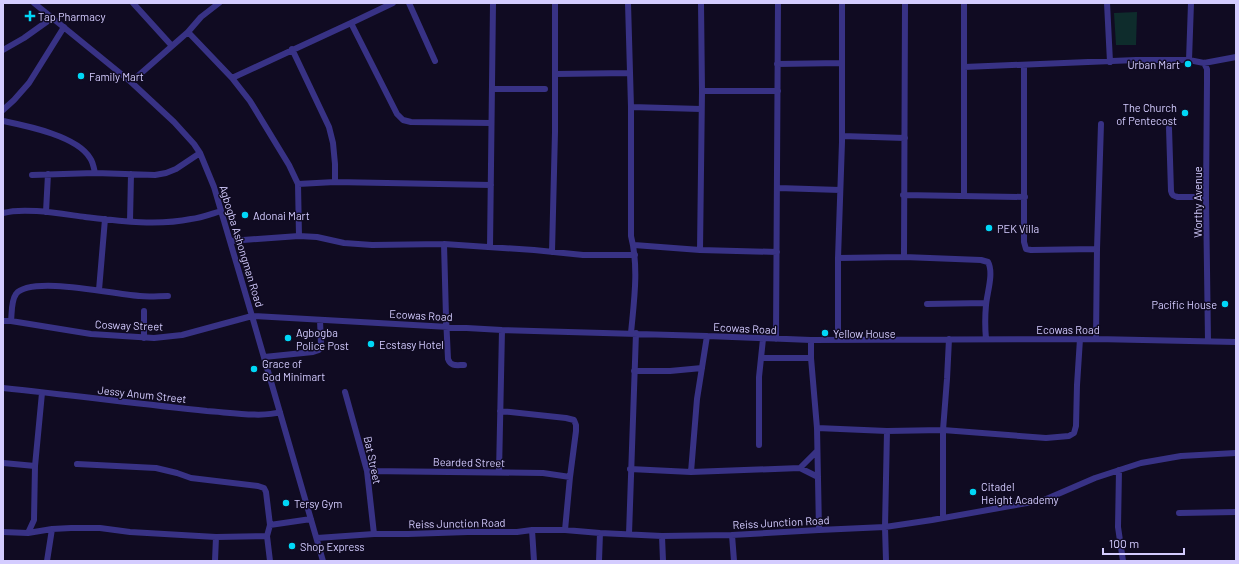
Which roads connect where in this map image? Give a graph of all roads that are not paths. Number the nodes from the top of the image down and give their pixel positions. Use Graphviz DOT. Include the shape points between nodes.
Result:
graph roads {
  1 [pos="34,3"];
  2 [pos="134,3"];
  3 [pos="219,3"];
  4 [pos="393,3"];
  5 [pos="409,3"];
  6 [pos="493,3"];
  7 [pos="555,3"];
  8 [pos="628,3"];
  9 [pos="701,3"];
  10 [pos="778,3"];
  11 [pos="842,3"];
  12 [pos="904,3"];
  13 [pos="964,3"];
  14 [pos="1107,3"];
  15 [pos="1191,3"];
  16 [pos="52,18"];
  17 [pos="351,24"];
  18 [pos="64,27"];
  19 [pos="188,32"];
  20 [pos="172,46"];
  21 [pos="292,49"];
  22 [pos="3,50"];
  23 [pos="1236,57"];
  24 [pos="1189,60"];
  25 [pos="435,61"];
  26 [pos="1110,62"];
  27 [pos="842,63"];
  28 [pos="1204,63"];
  29 [pos="777,64"];
  30 [pos="1024,65"];
  31 [pos="964,67"];
  32 [pos="630,73"];
  33 [pos="555,74"];
  34 [pos="232,78"];
  35 [pos="131,82"];
  36 [pos="492,89"];
  37 [pos="545,89"];
  38 [pos="702,91"];
  39 [pos="778,91"];
  40 [pos="632,107"];
  41 [pos="702,109"];
  42 [pos="3,110"];
  43 [pos="3,121"];
  44 [pos="491,123"];
  45 [pos="1101,124"];
  46 [pos="1169,128"];
  47 [pos="842,136"];
  48 [pos="905,138"];
  49 [pos="200,153"];
  50 [pos="96,173"];
  51 [pos="48,174"];
  52 [pos="131,174"];
  53 [pos="32,175"];
  54 [pos="335,182"];
  55 [pos="298,184"];
  56 [pos="491,185"];
  57 [pos="778,188"];
  58 [pos="840,190"];
  59 [pos="904,195"];
  60 [pos="964,196"];
  61 [pos="1025,197"];
  62 [pos="1206,197"];
  63 [pos="220,211"];
  64 [pos="3,212"];
  65 [pos="46,212"];
  66 [pos="105,219"];
  67 [pos="130,221"];
  68 [pos="299,236"];
  69 [pos="230,242"];
  70 [pos="444,244"];
  71 [pos="634,245"];
  72 [pos="490,246"];
  73 [pos="1097,249"];
  74 [pos="700,250"];
  75 [pos="552,252"];
  76 [pos="777,252"];
  77 [pos="635,256"];
  78 [pos="904,257"];
  79 [pos="838,258"];
  80 [pos="99,290"];
  81 [pos="168,296"];
  82 [pos="986,303"];
  83 [pos="927,304"];
  84 [pos="144,310"];
  85 [pos="252,316"];
  86 [pos="320,320"];
  87 [pos="3,321"];
  88 [pos="12,321"];
  89 [pos="446,327"];
  90 [pos="502,330"];
  91 [pos="633,333"];
  92 [pos="708,336"];
  93 [pos="144,338"];
  94 [pos="763,339"];
  95 [pos="776,339"];
  96 [pos="949,339"];
  97 [pos="986,339"];
  98 [pos="1080,339"];
  99 [pos="1096,339"];
  100 [pos="811,340"];
  101 [pos="838,340"];
  102 [pos="1208,341"];
  103 [pos="1236,342"];
  104 [pos="264,357"];
  105 [pos="761,358"];
  106 [pos="811,358"];
  107 [pos="464,365"];
  108 [pos="702,368"];
  109 [pos="634,371"];
  110 [pos="3,388"];
  111 [pos="345,392"];
  112 [pos="42,393"];
  113 [pos="500,411"];
  114 [pos="280,412"];
  115 [pos="817,428"];
  116 [pos="943,430"];
  117 [pos="887,431"];
  118 [pos="759,445"];
  119 [pos="817,451"];
  120 [pos="1236,453"];
  121 [pos="3,463"];
  122 [pos="77,464"];
  123 [pos="35,466"];
  124 [pos="800,468"];
  125 [pos="630,469"];
  126 [pos="1119,470"];
  127 [pos="367,471"];
  128 [pos="499,472"];
  129 [pos="692,472"];
  130 [pos="570,477"];
  131 [pos="818,477"];
  132 [pos="1236,512"];
  133 [pos="1179,513"];
  134 [pos="943,518"];
  135 [pos="311,519"];
  136 [pos="34,520"];
  137 [pos="270,525"];
  138 [pos="885,527"];
  139 [pos="52,529"];
  140 [pos="532,530"];
  141 [pos="565,530"];
  142 [pos="819,530"];
  143 [pos="42,531"];
  144 [pos="3,532"];
  145 [pos="28,533"];
  146 [pos="600,533"];
  147 [pos="374,534"];
  148 [pos="629,534"];
  149 [pos="732,535"];
  150 [pos="268,536"];
  151 [pos="662,536"];
  152 [pos="216,537"];
  153 [pos="317,538"];
  154 [pos="47,561"];
  155 [pos="215,561"];
  156 [pos="270,561"];
  157 [pos="323,561"];
  158 [pos="534,561"];
  159 [pos="599,561"];
  160 [pos="663,561"];
  161 [pos="734,561"];
  162 [pos="886,561"];
  163 [pos="1123,561"];
  1 -- 16 [label="street, Agbogba Ashongman Road"];
  2 -- 20 [label="street"];
  3 -- 19 [label="street" via="201,17"];
  4 -- 17 [label="street"];
  5 -- 25 [label="street"];
  6 -- 36 [label="street"];
  7 -- 33 [label="street"];
  8 -- 32 [label="street"];
  9 -- 38 [label="street"];
  10 -- 29 [label="street"];
  11 -- 27 [label="street"];
  12 -- 48 [label="street"];
  13 -- 31 [label="street"];
  14 -- 26 [label="street"];
  15 -- 24 [label="street"];
  16 -- 18 [label="street, Agbogba Ashongman Road"];
  16 -- 22 [label="street"];
  17 -- 21 [label="street"];
  17 -- 44 [label="street" via="397,114 403,120"];
  18 -- 35 [label="street, Agbogba Ashongman Road"];
  18 -- 42 [label="street" via="30,84"];
  19 -- 20 [label="street"];
  19 -- 34 [label="street"];
  20 -- 35 [label="street"];
  21 -- 34 [label="street"];
  21 -- 54 [label="street" via="329,127 336,164"];
  23 -- 28 [label="street"];
  24 -- 26 [label="street"];
  24 -- 28 [label="street"];
  26 -- 30 [label="street"];
  27 -- 29 [label="street"];
  27 -- 47 [label="street"];
  28 -- 62 [label="street, Worthy Avenue" via="1207,82"];
  29 -- 39 [label="street"];
  30 -- 31 [label="street"];
  30 -- 61 [label="street"];
  31 -- 60 [label="street"];
  32 -- 33 [label="street"];
  32 -- 40 [label="street"];
  33 -- 75 [label="street"];
  34 -- 55 [label="street" via="250,101"];
  35 -- 49 [label="street, Agbogba Ashongman Road" via="174,122"];
  36 -- 37 [label="street"];
  36 -- 44 [label="street"];
  38 -- 39 [label="street"];
  38 -- 41 [label="street"];
  39 -- 57 [label="street"];
  40 -- 41 [label="street"];
  40 -- 71 [label="street" via="631,236"];
  41 -- 74 [label="street"];
  43 -- 50 [label="street" via="28,126 71,142 91,159"];
  44 -- 56 [label="street"];
  45 -- 73 [label="street"];
  46 -- 62 [label="street" via="1172,194 1178,197"];
  47 -- 48 [label="street"];
  47 -- 58 [label="street"];
  48 -- 59 [label="street"];
  49 -- 52 [label="street" via="166,173"];
  49 -- 63 [label="street, Agbogba Ashongman Road"];
  50 -- 51 [label="street"];
  50 -- 52 [label="street"];
  51 -- 53 [label="street"];
  51 -- 65 [label="street"];
  52 -- 67 [label="street"];
  54 -- 55 [label="street"];
  54 -- 56 [label="street"];
  55 -- 68 [label="street"];
  56 -- 72 [label="street"];
  57 -- 58 [label="street"];
  57 -- 76 [label="street"];
  58 -- 79 [label="street"];
  59 -- 60 [label="street"];
  59 -- 78 [label="street"];
  60 -- 61 [label="street"];
  61 -- 73 [label="street" via="1026,249"];
  62 -- 102 [label="street, Worthy Avenue"];
  63 -- 67 [label="street" via="191,220 159,223"];
  63 -- 69 [label="street, Agbogba Ashongman Road"];
  64 -- 65 [label="street"];
  65 -- 66 [label="street"];
  66 -- 67 [label="street"];
  66 -- 80 [label="street"];
  68 -- 69 [label="street"];
  68 -- 70 [label="street" via="372,245"];
  69 -- 85 [label="street, Agbogba Ashongman Road"];
  70 -- 72 [label="street"];
  70 -- 89 [label="street"];
  71 -- 74 [label="street"];
  71 -- 77 [label="street"];
  72 -- 75 [label="street"];
  73 -- 99 [label="street"];
  74 -- 76 [label="street"];
  75 -- 77 [label="street"];
  76 -- 95 [label="street"];
  77 -- 91 [label="street"];
  78 -- 79 [label="street"];
  78 -- 82 [label="street" via="988,262 990,275"];
  79 -- 101 [label="street"];
  80 -- 81 [label="street" via="140,296"];
  80 -- 88 [label="street" via="59,286 24,289 16,294 13,301"];
  82 -- 83 [label="street"];
  82 -- 97 [label="street"];
  84 -- 93 [label="street"];
  85 -- 86 [label="street, Ecowas Road"];
  85 -- 93 [label="street, Cosway Street" via="182,335"];
  85 -- 104 [label="street, Agbogba Ashongman Road"];
  86 -- 89 [label="street, Ecowas Road"];
  86 -- 104 [label="street" via="319,350"];
  87 -- 88 [label="street, Cosway Street"];
  88 -- 93 [label="street, Cosway Street" via="91,334"];
  89 -- 90 [label="street, Ecowas Road"];
  89 -- 107 [label="street" via="448,359 452,365"];
  90 -- 91 [label="street, Ecowas Road"];
  90 -- 113 [label="street"];
  91 -- 92 [label="street, Ecowas Road"];
  91 -- 109 [label="street"];
  92 -- 94 [label="street, Ecowas Road"];
  92 -- 108 [label="street"];
  94 -- 95 [label="street, Ecowas Road"];
  94 -- 105 [label="street"];
  95 -- 100 [label="street, Ecowas Road"];
  96 -- 97 [label="street, Ecowas Road"];
  96 -- 101 [label="street, Ecowas Road"];
  96 -- 116 [label="street"];
  97 -- 98 [label="street, Ecowas Road"];
  98 -- 99 [label="street, Ecowas Road"];
  98 -- 116 [label="street" via="1076,426 1069,436 1046,438"];
  99 -- 102 [label="street, Ecowas Road"];
  100 -- 101 [label="street, Ecowas Road"];
  100 -- 106 [label="street"];
  102 -- 103 [label="street, Ecowas Road"];
  104 -- 114 [label="street, Agbogba Ashongman Road"];
  105 -- 106 [label="street"];
  105 -- 118 [label="street"];
  106 -- 115 [label="street"];
  108 -- 109 [label="street"];
  108 -- 129 [label="street" via="697,399"];
  109 -- 125 [label="street"];
  110 -- 112 [label="street, Jessy Anum Street"];
  111 -- 127 [label="street, Bat Street"];
  112 -- 114 [label="street, Jessy Anum Street" via="231,413"];
  112 -- 123 [label="street"];
  113 -- 128 [label="street"];
  113 -- 130 [label="street" via="574,420 576,431"];
  114 -- 135 [label="street, Agbogba Ashongman Road"];
  115 -- 117 [label="street"];
  115 -- 119 [label="street"];
  116 -- 117 [label="street"];
  116 -- 134 [label="street"];
  117 -- 138 [label="street"];
  119 -- 124 [label="street"];
  119 -- 131 [label="street"];
  120 -- 126 [label="street, Reiss Junction Road" via="1181,456"];
  121 -- 123 [label="street"];
  122 -- 137 [label="street" via="156,468 191,478 258,486 266,492"];
  123 -- 136 [label="street"];
  124 -- 129 [label="street"];
  124 -- 131 [label="street"];
  125 -- 129 [label="street"];
  125 -- 148 [label="street"];
  126 -- 134 [label="street, Reiss Junction Road" via="1044,500"];
  126 -- 163 [label="street" via="1118,527"];
  127 -- 128 [label="street, Bearded Street"];
  127 -- 147 [label="street, Bat Street"];
  128 -- 130 [label="street, Bearded Street" via="552,473"];
  130 -- 141 [label="street"];
  131 -- 142 [label="street"];
  132 -- 133 [label="street"];
  134 -- 138 [label="street, Reiss Junction Road"];
  135 -- 137 [label="street"];
  135 -- 153 [label="street, Agbogba Ashongman Road"];
  136 -- 143 [label="street"];
  136 -- 145 [label="street"];
  137 -- 150 [label="street"];
  138 -- 142 [label="street, Reiss Junction Road"];
  138 -- 162 [label="street"];
  139 -- 143 [label="street"];
  139 -- 152 [label="street" via="100,528"];
  139 -- 154 [label="street"];
  140 -- 141 [label="street, Reiss Junction Road"];
  140 -- 147 [label="street, Reiss Junction Road"];
  140 -- 158 [label="street"];
  141 -- 146 [label="street, Reiss Junction Road"];
  142 -- 149 [label="street, Reiss Junction Road"];
  143 -- 145 [label="street"];
  144 -- 145 [label="street"];
  146 -- 148 [label="street, Reiss Junction Road"];
  146 -- 159 [label="street"];
  147 -- 153 [label="street, Reiss Junction Road"];
  148 -- 151 [label="street, Reiss Junction Road"];
  149 -- 151 [label="street, Reiss Junction Road"];
  149 -- 161 [label="street"];
  150 -- 152 [label="street"];
  150 -- 156 [label="street"];
  151 -- 160 [label="street"];
  152 -- 155 [label="street"];
  153 -- 157 [label="street, Agbogba Ashongman Road"];
}
